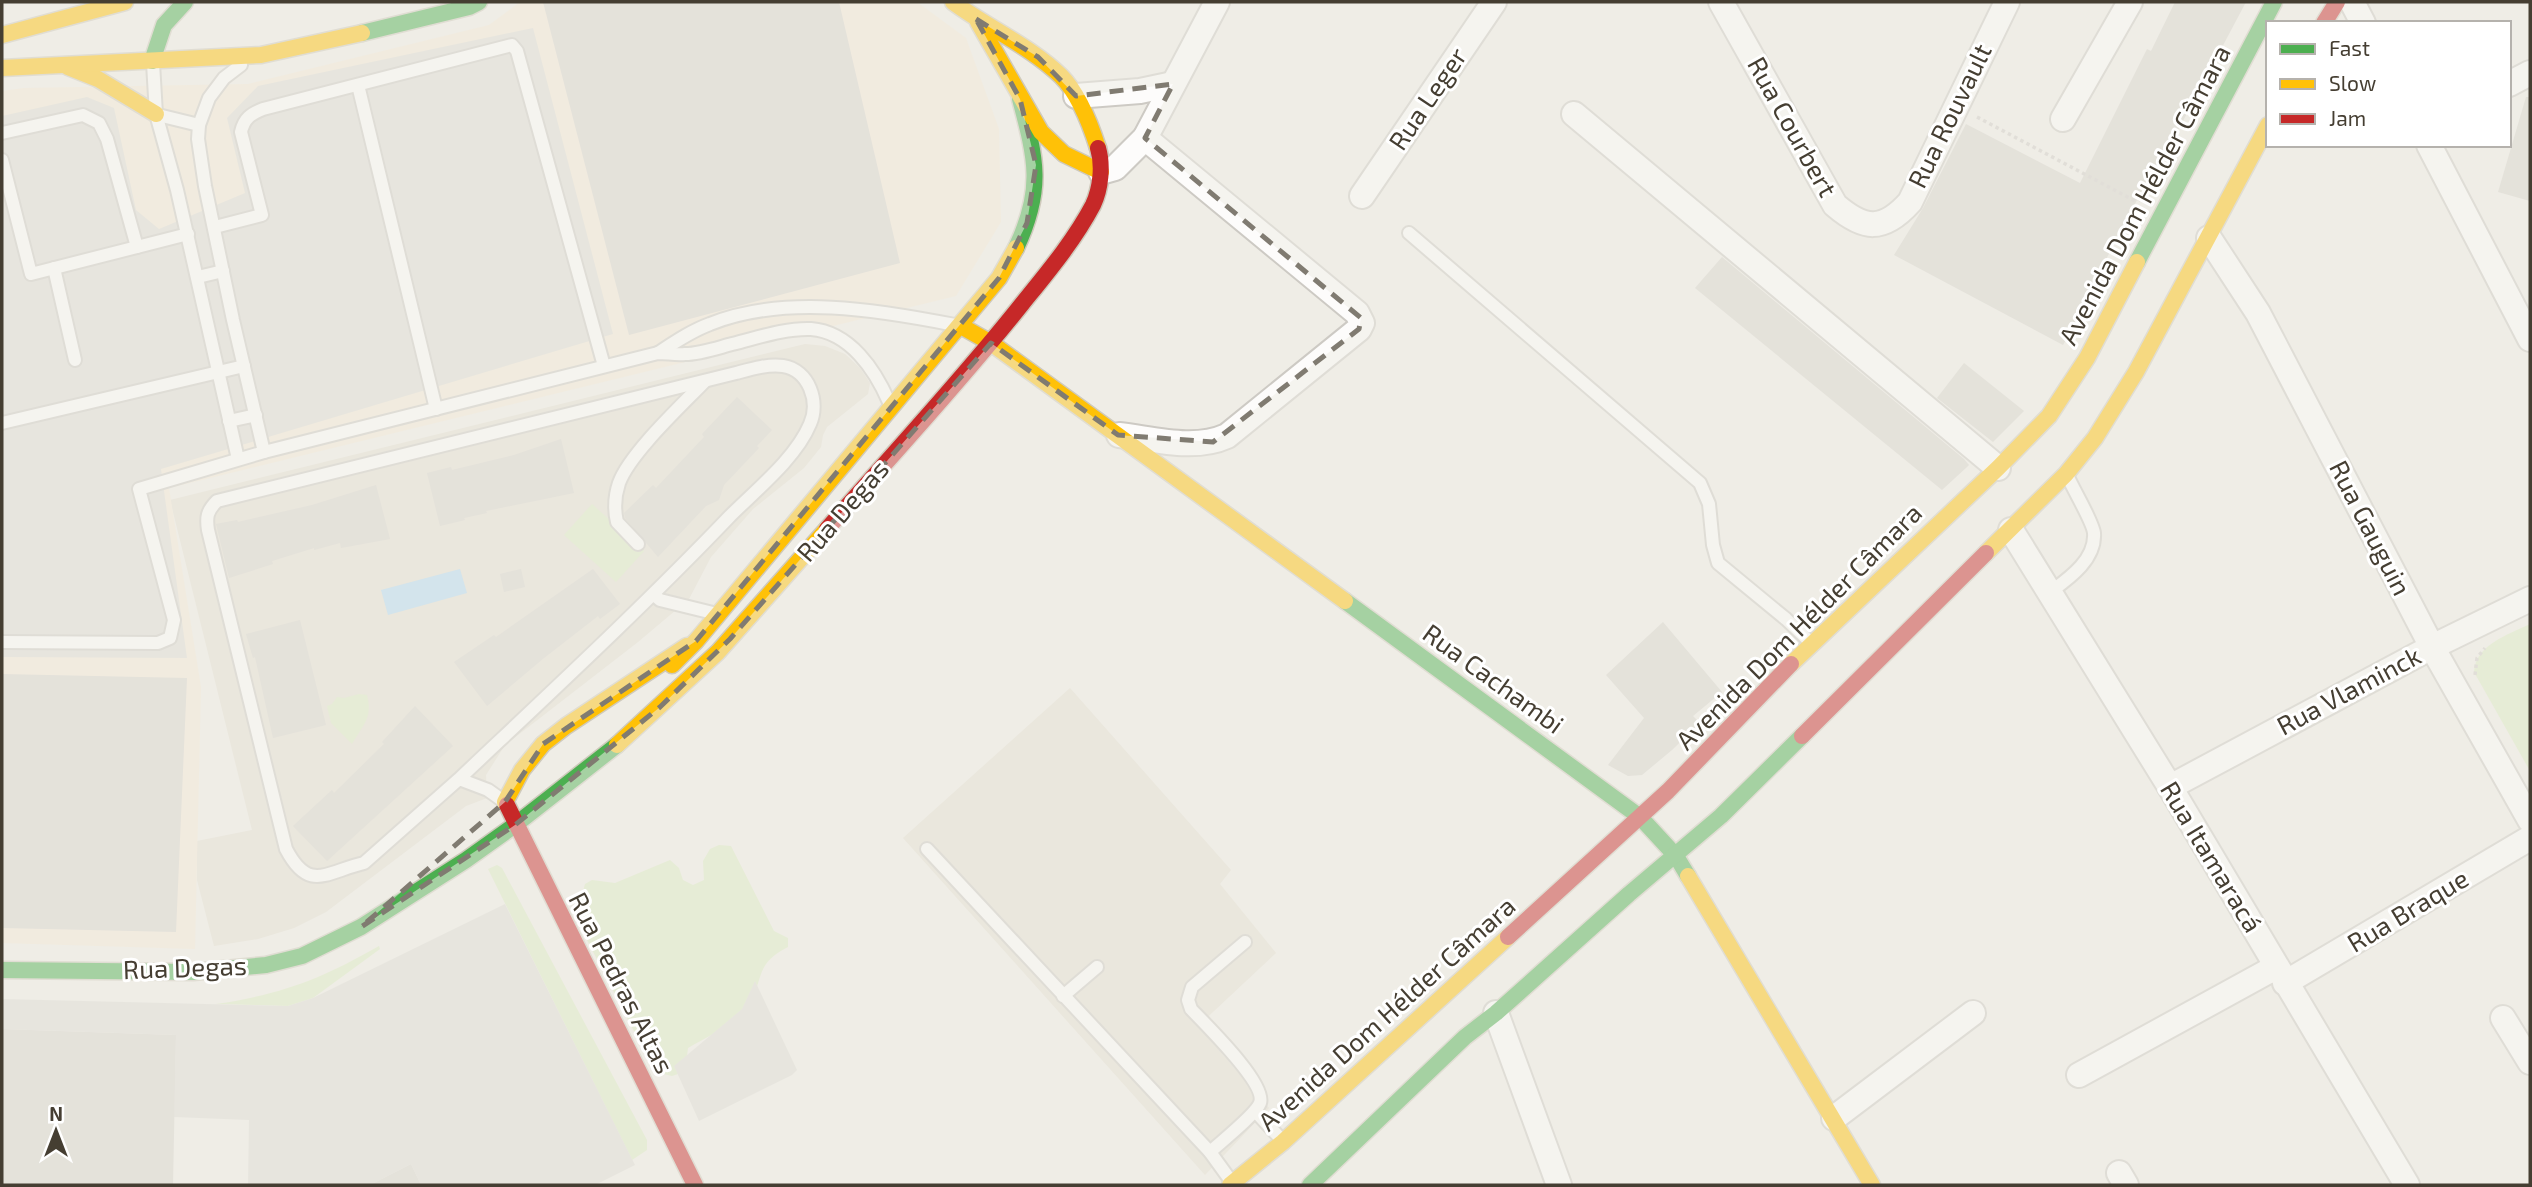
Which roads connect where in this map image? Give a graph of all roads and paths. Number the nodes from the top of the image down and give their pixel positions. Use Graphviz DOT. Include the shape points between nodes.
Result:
graph roads {
  1 [pos="125,2"];
  2 [pos="185,2"];
  3 [pos="953,2"];
  4 [pos="1217,2"];
  5 [pos="1494,2"];
  6 [pos="1721,2"];
  7 [pos="2130,2"];
  8 [pos="2274,2"];
  9 [pos="2337,2"];
  10 [pos="2352,2"];
  11 [pos="473,4"];
  12 [pos="1997,8"];
  13 [pos="976,19"];
  14 [pos="2325,21"];
  15 [pos="2362,21"];
  16 [pos="2,35"];
  17 [pos="261,55"];
  18 [pos="152,61"];
  19 [pos="61,64"];
  20 [pos="2,68"];
  21 [pos="2530,73"];
  22 [pos="2511,83"];
  23 [pos="1173,84"];
  24 [pos="358,85"];
  25 [pos="1076,96"];
  26 [pos="1020,99"];
  27 [pos="1955,105"];
  28 [pos="156,114"];
  29 [pos="1574,114"];
  30 [pos="2063,119"];
  31 [pos="199,125"];
  32 [pos="2266,129"];
  33 [pos="2,132"];
  34 [pos="1145,138"];
  35 [pos="2430,147"];
  36 [pos="2,160"];
  37 [pos="1101,172"];
  38 [pos="1362,197"];
  39 [pos="2164,215"];
  40 [pos="1884,223"];
  41 [pos="215,227"];
  42 [pos="1409,233"];
  43 [pos="188,234"];
  44 [pos="2209,238"];
  45 [pos="137,247"];
  46 [pos="54,268"];
  47 [pos="223,271"];
  48 [pos="198,277"];
  49 [pos="233,320"];
  50 [pos="208,326"];
  51 [pos="961,326"];
  52 [pos="2530,337"];
  53 [pos="991,342"];
  54 [pos="658,353"];
  55 [pos="75,360"];
  56 [pos="244,366"];
  57 [pos="604,366"];
  58 [pos="218,372"];
  59 [pos="705,380"];
  60 [pos="436,409"];
  61 [pos="891,409"];
  62 [pos="256,415"];
  63 [pos="229,421"];
  64 [pos="2,423"];
  65 [pos="1118,435"];
  66 [pos="264,452"];
  67 [pos="238,458"];
  68 [pos="1998,468"];
  69 [pos="2066,474"];
  70 [pos="2011,530"];
  71 [pos="638,544"];
  72 [pos="2049,593"];
  73 [pos="654,595"];
  74 [pos="2530,599"];
  75 [pos="717,614"];
  76 [pos="696,640"];
  77 [pos="2,642"];
  78 [pos="1811,643"];
  79 [pos="2432,647"];
  80 [pos="2486,647"];
  81 [pos="2477,680"];
  82 [pos="635,699"];
  83 [pos="539,777"];
  84 [pos="458,779"];
  85 [pos="2170,787"];
  86 [pos="500,806"];
  87 [pos="1640,817"];
  88 [pos="2530,820"];
  89 [pos="515,825"];
  90 [pos="2530,838"];
  91 [pos="926,849"];
  92 [pos="1676,856"];
  93 [pos="434,862"];
  94 [pos="361,927"];
  95 [pos="1245,942"];
  96 [pos="1498,947"];
  97 [pos="1097,967"];
  98 [pos="2,970"];
  99 [pos="2281,975"];
  100 [pos="1486,978"];
  101 [pos="1063,996"];
  102 [pos="1494,1007"];
  103 [pos="1973,1013"];
  104 [pos="2503,1018"];
  105 [pos="2530,1062"];
  106 [pos="2079,1075"];
  107 [pos="1255,1111"];
  108 [pos="1834,1118"];
  109 [pos="1283,1142"];
  110 [pos="1210,1152"];
  111 [pos="1232,1184"];
  112 [pos="695,1185"];
  113 [pos="1310,1185"];
  114 [pos="1559,1185"];
  115 [pos="1872,1185"];
  116 [pos="2407,1185"];
  1 -- 16 [label="main road"];
  2 -- 18 [label="main road" via="164,25"];
  3 -- 13 [label="main road"];
  4 -- 23 [label="street"];
  5 -- 38 [label="street, Rua Leger"];
  6 -- 40 [label="street, Rua Courbert" via="1835,205 1869,225"];
  7 -- 30 [label="street"];
  8 -- 39 [label="main road, Avenida Dom Hélder Câmara"];
  9 -- 14 [label="main road"];
  10 -- 15 [label="street"];
  11 -- 17 [label="main road"];
  12 -- 27 [label="street, Rua Rouvault"];
  13 -- 25 [label="main road" via="1038,57"];
  13 -- 26 [label="main road"];
  17 -- 18 [label="main road"];
  17 -- 31 [label="lane" via="224,78 209,98"];
  18 -- 19 [label="main road"];
  18 -- 28 [label="lane"];
  19 -- 20 [label="main road"];
  19 -- 28 [label="main road"];
  21 -- 22 [label="street"];
  23 -- 25 [label="street"];
  23 -- 34 [label="street"];
  24 -- 41 [label="lane" via="250,114 241,132 262,215"];
  24 -- 57 [label="lane" via="515,47"];
  24 -- 60 [label="lane"];
  25 -- 37 [label="main road" via="1093,129"];
  26 -- 37 [label="main road" via="1043,138 1080,165"];
  26 -- 51 [label="main road, Rua Degas" via="1036,165 1027,223 999,278"];
  27 -- 39 [label="path"];
  27 -- 40 [label="street, Rua Rouvault" via="1910,202"];
  28 -- 31 [label="lane"];
  28 -- 43 [label="lane"];
  29 -- 68 [label="street"];
  31 -- 41 [label="lane"];
  32 -- 44 [label="main road"];
  33 -- 45 [label="lane" via="83,115 99,123"];
  34 -- 37 [label="street" via="1115,167"];
  34 -- 65 [label="street" via="1357,313 1362,323 1227,436 1187,444"];
  35 -- 52 [label="street"];
  36 -- 46 [label="lane" via="31,274"];
  37 -- 53 [label="main road, Rua Degas" via="1093,205 1082,225"];
  39 -- 68 [label="main road, Avenida Dom Hélder Câmara" via="2069,388 2049,416"];
  41 -- 47 [label="lane"];
  42 -- 78 [label="lane" via="1700,483 1709,504 1718,563"];
  43 -- 45 [label="lane"];
  43 -- 48 [label="lane"];
  44 -- 69 [label="main road" via="2118,403"];
  44 -- 79 [label="street, Rua Gauguin" via="2258,313"];
  45 -- 46 [label="lane"];
  46 -- 55 [label="lane"];
  47 -- 48 [label="lane"];
  47 -- 49 [label="lane"];
  48 -- 50 [label="lane"];
  49 -- 50 [label="lane"];
  49 -- 56 [label="lane"];
  50 -- 58 [label="lane"];
  51 -- 53 [label="main road, Rua Cachambi"];
  51 -- 54 [label="lane" via="840,309 771,310 713,322"];
  51 -- 61 [label="main road, Rua Degas"];
  53 -- 65 [label="main road, Rua Cachambi"];
  53 -- 89 [label="main road, Rua Degas" via="718,652 607,754"];
  54 -- 57 [label="lane"];
  54 -- 61 [label="lane" via="698,353 792,330 828,333 868,365"];
  56 -- 58 [label="lane"];
  56 -- 62 [label="lane"];
  57 -- 60 [label="lane"];
  58 -- 63 [label="lane"];
  58 -- 64 [label="lane"];
  59 -- 71 [label="lane" via="645,445 620,481 617,522"];
  59 -- 73 [label="lane" via="785,366 803,378 816,407 792,452"];
  59 -- 84 [label="lane" via="217,501 210,508 208,530 286,849 295,867 307,875 332,874 364,863"];
  60 -- 66 [label="lane"];
  61 -- 75 [label="main road, Rua Degas"];
  62 -- 63 [label="lane"];
  62 -- 66 [label="lane"];
  63 -- 67 [label="lane"];
  65 -- 87 [label="main road, Rua Cachambi"];
  66 -- 67 [label="lane"];
  67 -- 77 [label="lane" via="139,489 174,620 170,638 158,643"];
  68 -- 78 [label="main road, Avenida Dom Hélder Câmara"];
  69 -- 70 [label="main road"];
  69 -- 72 [label="lane" via="2094,533 2090,554 2075,574"];
  70 -- 72 [label="street, Rua Itamaracá"];
  70 -- 92 [label="main road"];
  72 -- 85 [label="street, Rua Itamaracá"];
  73 -- 75 [label="lane"];
  73 -- 84 [label="lane"];
  74 -- 79 [label="street, Rua Vlaminck"];
  75 -- 76 [label="main road, Rua Degas"];
  76 -- 82 [label="main road, Rua Degas"];
  76 -- 86 [label="main road" via="543,744"];
  78 -- 87 [label="main road, Avenida Dom Hélder Câmara"];
  79 -- 85 [label="street, Rua Vlaminck"];
  79 -- 88 [label="street, Rua Gauguin"];
  80 -- 81 [label="path" via="2477,658"];
  83 -- 86 [label="main road"];
  84 -- 86 [label="lane" via="488,790"];
  85 -- 99 [label="street, Rua Itamaracá"];
  86 -- 89 [label="main road, Rua Pedras Altas"];
  87 -- 92 [label="main road, Rua Cachambi"];
  87 -- 96 [label="main road, Avenida Dom Hélder Câmara"];
  89 -- 94 [label="main road, Rua Degas"];
  89 -- 112 [label="main road, Rua Pedras Altas"];
  90 -- 99 [label="street, Rua Braque"];
  91 -- 101 [label="lane"];
  92 -- 102 [label="main road"];
  92 -- 108 [label="main road, Rua Cachambi"];
  93 -- 94 [label="main road, Rua Degas"];
  94 -- 98 [label="main road, Rua Degas" via="302,956 235,969"];
  95 -- 107 [label="lane" via="1192,987 1188,999 1191,1009 1260,1090"];
  96 -- 100 [label="main road" via="1488,963"];
  96 -- 109 [label="main road, Avenida Dom Hélder Câmara"];
  97 -- 101 [label="lane"];
  99 -- 106 [label="street, Rua Braque"];
  99 -- 116 [label="street, Rua Itamaracá"];
  101 -- 110 [label="lane"];
  102 -- 113 [label="main road"];
  102 -- 114 [label="street"];
  103 -- 108 [label="street"];
  104 -- 105 [label="street"];
  107 -- 109 [label="lane"];
  107 -- 110 [label="lane"];
  108 -- 115 [label="main road, Rua Cachambi"];
  109 -- 111 [label="main road, Avenida Dom Hélder Câmara"];
  110 -- 111 [label="lane"];
}
